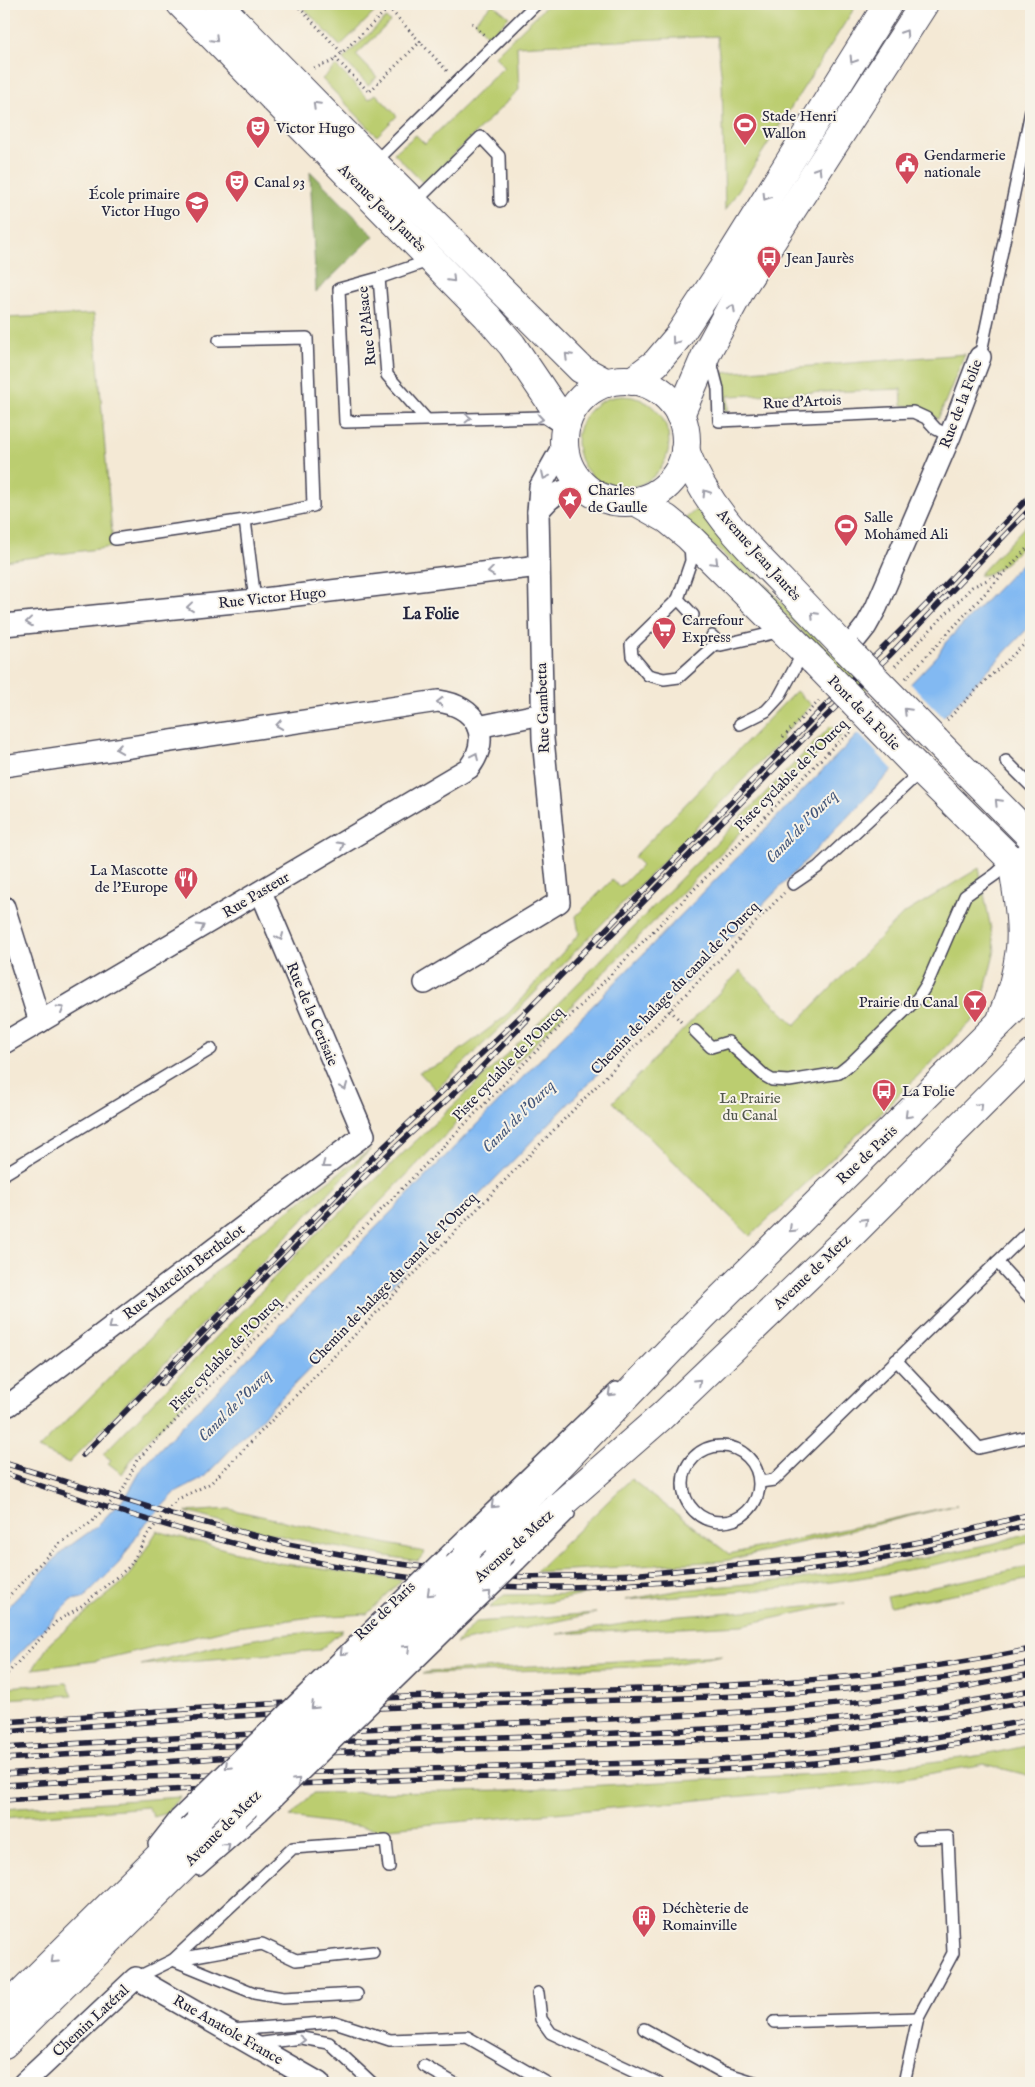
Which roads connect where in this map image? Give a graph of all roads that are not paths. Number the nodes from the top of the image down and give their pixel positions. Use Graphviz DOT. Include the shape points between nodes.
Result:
graph roads {
  1 [pos="181,4"];
  2 [pos="218,4"];
  3 [pos="536,4"];
  4 [pos="888,4"];
  5 [pos="924,4"];
  6 [pos="1031,111"];
  7 [pos="374,163"];
  8 [pos="500,201"];
  9 [pos="414,204"];
  10 [pos="433,259"];
  11 [pos="379,278"];
  12 [pos="219,340"];
  13 [pos="708,350"];
  14 [pos="980,356"];
  15 [pos="619,382"];
  16 [pos="680,416"];
  17 [pos="426,419"];
  18 [pos="565,434"];
  19 [pos="950,436"];
  20 [pos="685,450"];
  21 [pos="584,487"];
  22 [pos="635,501"];
  23 [pos="538,512"];
  24 [pos="245,520"];
  25 [pos="688,537"];
  26 [pos="115,538"];
  27 [pos="539,566"];
  28 [pos="255,600"];
  29 [pos="678,600"];
  30 [pos="693,615"];
  31 [pos="4,625"];
  32 [pos="784,631"];
  33 [pos="847,650"];
  34 [pos="809,656"];
  35 [pos="542,714"];
  36 [pos="740,724"];
  37 [pos="478,727"];
  38 [pos="1006,761"];
  39 [pos="4,766"];
  40 [pos="918,768"];
  41 [pos="1031,786"];
  42 [pos="1031,838"];
  43 [pos="1022,851"];
  44 [pos="1031,879"];
  45 [pos="793,884"];
  46 [pos="261,892"];
  47 [pos="4,907"];
  48 [pos="425,983"];
  49 [pos="1031,992"];
  50 [pos="40,1022"];
  51 [pos="1001,1022"];
  52 [pos="690,1029"];
  53 [pos="4,1043"];
  54 [pos="211,1050"];
  55 [pos="1031,1055"];
  56 [pos="364,1135"];
  57 [pos="4,1174"];
  58 [pos="1031,1229"];
  59 [pos="996,1262"];
  60 [pos="1031,1298"];
  61 [pos="702,1317"];
  62 [pos="896,1360"];
  63 [pos="4,1406"];
  64 [pos="1031,1436"];
  65 [pos="760,1482"];
  66 [pos="453,1558"];
  67 [pos="508,1562"];
  68 [pos="919,1838"];
  69 [pos="389,1867"];
  70 [pos="373,1952"];
  71 [pos="173,1960"];
  72 [pos="136,1978"];
  73 [pos="70,1979"];
  74 [pos="538,1993"];
  75 [pos="357,1994"];
  76 [pos="4,2010"];
  77 [pos="918,2018"];
  78 [pos="774,2022"];
  79 [pos="229,2030"];
  80 [pos="644,2030"];
  81 [pos="4,2044"];
  82 [pos="253,2044"];
  83 [pos="424,2066"];
  84 [pos="24,2083"];
  85 [pos="319,2083"];
  86 [pos="372,2083"];
  87 [pos="454,2083"];
  88 [pos="547,2083"];
  89 [pos="658,2083"];
  90 [pos="757,2083"];
  91 [pos="904,2083"];
  1 -- 10 [label="main road, Avenue Jean Jaurès, one-way"];
  7 -- 2 [label="main road, Avenue Jean Jaurès, one-way"];
  3 -- 7 [label="lane"];
  4 -- 15 [label="main road, one-way" via="678,337 656,363"];
  13 -- 5 [label="main road, one-way" via="741,289"];
  6 -- 14 [label="lane, Rue de la Folie"];
  7 -- 9 [label="main road, Avenue Jean Jaurès"];
  8 -- 9 [label="lane" via="499,156 481,137"];
  15 -- 9 [label="main road, Avenue Jean Jaurès, one-way" via="582,369"];
  10 -- 11 [label="lane"];
  10 -- 18 [label="main road, Avenue Jean Jaurès, one-way" via="512,345"];
  11 -- 17 [label="lane, Rue d'Alsace" via="387,375"];
  11 -- 17 [label="lane, Rue d'Alsace" via="339,289 345,422"];
  12 -- 24 [label="lane" via="307,338 313,506"];
  13 -- 16 [label="main road"];
  13 -- 19 [label="lane, Rue d'Artois" via="718,389 719,421 913,412"];
  14 -- 19 [label="street, Rue de la Folie"];
  15 -- 16 [label="main road" via="642,383 660,392 675,406"];
  15 -- 18 [label="main road" via="586,395 577,403"];
  16 -- 20 [label="main road" via="684,426"];
  17 -- 18 [label="lane, one-way" via="544,417"];
  18 -- 21 [label="main road" via="568,463"];
  18 -- 23 [label="street, one-way" via="540,487"];
  19 -- 33 [label="street, Rue de la Folie" via="876,608"];
  20 -- 22 [label="main road" via="678,470 665,487"];
  33 -- 20 [label="main road, Avenue Jean Jaurès, one-way" via="744,544 692,470"];
  21 -- 22 [label="main road" via="608,500"];
  21 -- 23 [label="street" via="559,492"];
  22 -- 25 [label="main road" via="667,519"];
  23 -- 27 [label="street, Rue Gambetta"];
  24 -- 26 [label="lane"];
  24 -- 28 [label="lane"];
  25 -- 29 [label="lane" via="691,561"];
  25 -- 32 [label="main road, one-way"];
  27 -- 28 [label="street, Rue Victor Hugo, one-way"];
  27 -- 35 [label="street, Rue Gambetta"];
  28 -- 31 [label="street, Rue Victor Hugo, one-way"];
  29 -- 30 [label="lane"];
  29 -- 32 [label="lane" via="630,645 632,656 648,675 664,679 679,677 715,639 721,645"];
  32 -- 34 [label="main road"];
  42 -- 33 [label="main road, one-way, bridge"];
  34 -- 36 [label="lane" via="766,711"];
  34 -- 40 [label="main road, Pont de la Folie, bridge"];
  35 -- 37 [label="street"];
  35 -- 48 [label="street, Rue Gambetta" via="558,902"];
  37 -- 39 [label="street, one-way" via="459,706 438,701"];
  46 -- 37 [label="street, Rue Pasteur, one-way" via="469,768 480,742"];
  38 -- 41 [label="lane"];
  40 -- 43 [label="main road"];
  40 -- 45 [label="lane" via="818,866"];
  43 -- 44 [label="main road"];
  43 -- 51 [label="main road" via="1018,906 1020,948 1014,982"];
  43 -- 52 [label="lane" via="965,896 918,998 839,1073 789,1081 772,1080 728,1042 711,1047"];
  50 -- 46 [label="street, Rue Pasteur, one-way"];
  46 -- 56 [label="street, Rue de la Cerisaie, one-way"];
  47 -- 50 [label="street"];
  49 -- 51 [label="main road, Rue de Paris"];
  50 -- 53 [label="street, Rue Pasteur"];
  51 -- 61 [label="main road, Rue de Paris, one-way"];
  54 -- 57 [label="lane"];
  67 -- 55 [label="main road, Avenue de Metz, one-way" via="853,1233"];
  56 -- 63 [label="street, Rue Marcelin Berthelot, one-way"];
  58 -- 59 [label="lane"];
  59 -- 60 [label="lane"];
  59 -- 62 [label="lane"];
  61 -- 66 [label="main road, Rue de Paris" via="560,1465"];
  61 -- 66 [label="lane, Rue de Paris, one-way" via="631,1374"];
  62 -- 64 [label="lane" via="979,1448"];
  62 -- 65 [label="lane" via="774,1480"];
  65 -- 65 [label="lane" via="757,1470 741,1451 717,1446 694,1456 683,1479 683,1492 688,1503 701,1516 720,1523 744,1515 753,1506"];
  66 -- 76 [label="main road, Rue de Paris, one-way, bridge" via="189,1816 89,1926"];
  73 -- 67 [label="main road, Avenue de Metz, one-way, bridge" via="235,1816"];
  73 -- 67 [label="lane, one-way, bridge" via="262,1815"];
  68 -- 77 [label="lane" via="948,1837 953,1953"];
  69 -- 71 [label="lane" via="386,1841 293,1848"];
  70 -- 71 [label="lane" via="296,1960 262,1944"];
  71 -- 72 [label="lane"];
  71 -- 75 [label="lane" via="254,1993 283,1998"];
  72 -- 79 [label="street, Rue Anatole France"];
  72 -- 84 [label="street, Chemin Latéral"];
  73 -- 81 [label="main road, Avenue de Metz"];
  74 -- 89 [label="lane" via="542,2019 552,2033"];
  77 -- 78 [label="lane"];
  77 -- 91 [label="lane"];
  79 -- 82 [label="street, Rue Anatole France"];
  79 -- 88 [label="lane" via="335,2022 390,2040 467,2037"];
  80 -- 90 [label="lane" via="722,2072"];
  82 -- 85 [label="street, Rue Anatole France"];
  82 -- 86 [label="lane, one-way" via="302,2038 329,2043"];
  83 -- 87 [label="lane"];
}
